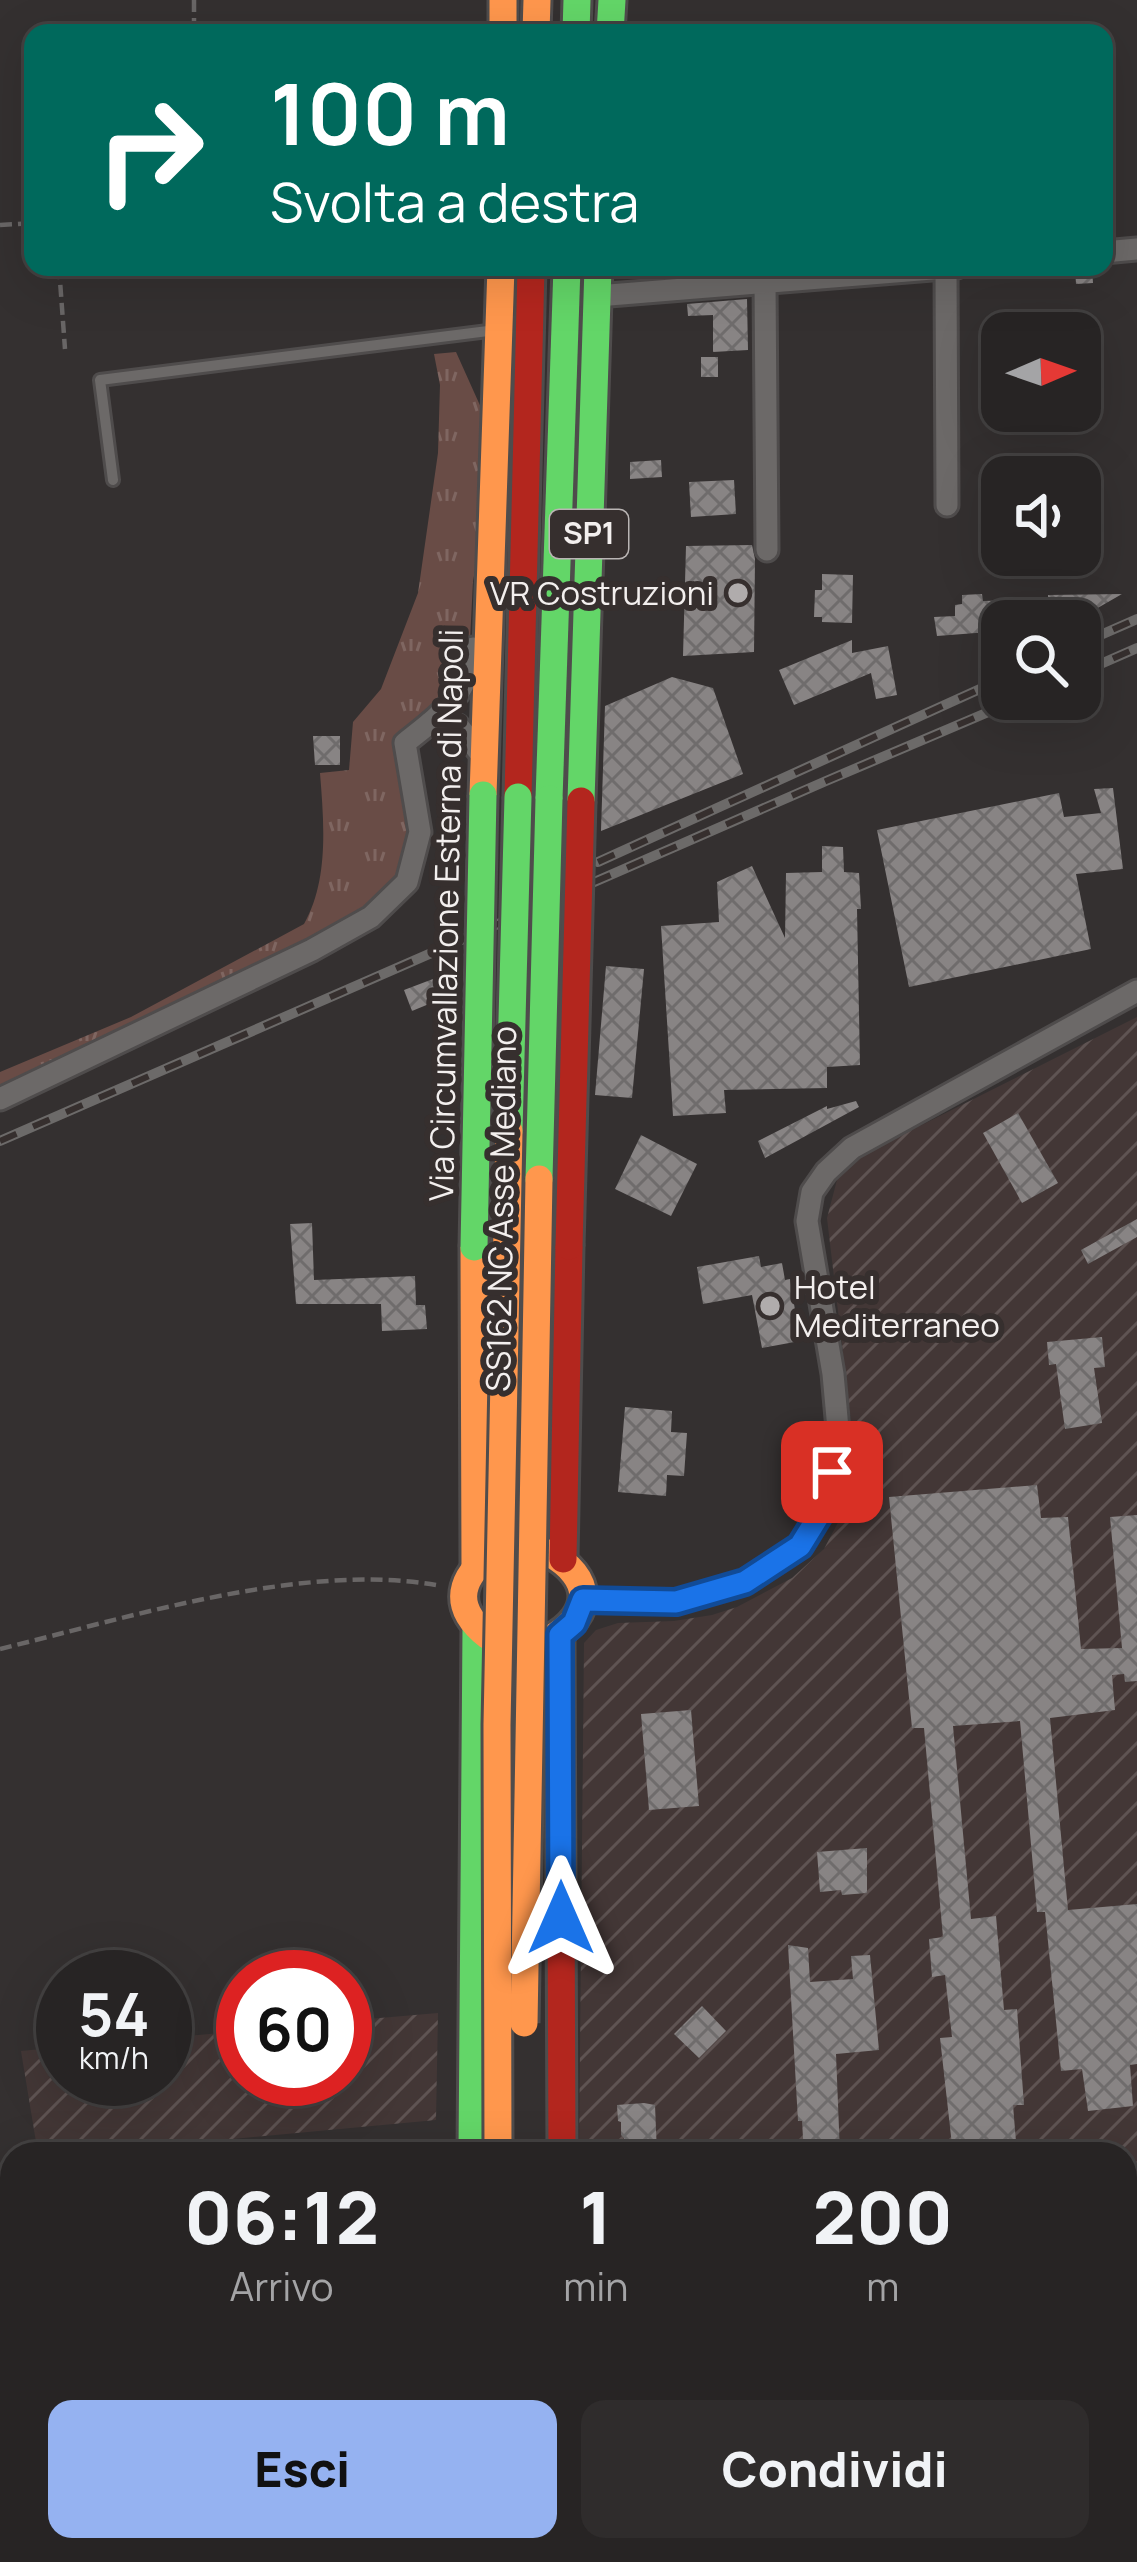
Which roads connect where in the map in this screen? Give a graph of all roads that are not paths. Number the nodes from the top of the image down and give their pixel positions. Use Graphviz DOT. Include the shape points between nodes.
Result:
graph roads {
  1 [pos="501,276"];
  2 [pos="531,276"];
  3 [pos="567,276"];
  4 [pos="598,276"];
  5 [pos="849,276"];
  6 [pos="946,276"];
  7 [pos="765,283"];
  8 [pos="597,296"];
  9 [pos="500,330"];
  10 [pos="113,481"];
  11 [pos="947,505"];
  12 [pos="767,550"];
  13 [pos="491,561"];
  14 [pos="430,723"];
  15 [pos="484,759"];
  16 [pos="1137,991"];
  17 [pos="0,1099"];
  18 [pos="583,1600"];
  19 [pos="472,2142"];
  20 [pos="498,2142"];
  21 [pos="524,2142"];
  22 [pos="562,2142"];
  1 -- 9 [label="main road, Via Circumvallazione Esterna di Napoli"];
  2 -- 20 [label="main road, SS162 NC Asse Mediano, bridge" via="497,1725"];
  3 -- 21 [label="main road, SS162 NC Asse Mediano, bridge" via="536,1246"];
  4 -- 8 [label="main road, SP1"];
  5 -- 7 [label="street"];
  6 -- 11 [label="street"];
  7 -- 8 [label="street"];
  7 -- 12 [label="street"];
  8 -- 18 [label="main road, SP1, bridge" via="556,1556 574,1568"];
  9 -- 10 [label="lane" via="100,380"];
  9 -- 13 [label="main road, Via Circumvallazione Esterna di Napoli"];
  13 -- 14 [label="street" via="477,601 472,670"];
  13 -- 15 [label="main road, Via Circumvallazione Esterna di Napoli"];
  14 -- 15 [label="street" via="458,726"];
  14 -- 17 [label="street" via="405,743 421,832 407,882 370,917"];
  15 -- 19 [label="main road, Via Circumvallazione Esterna di Napoli, bridge" via="474,1247 481,1561 463,1589 467,1617 482,1632"];
  16 -- 18 [label="street" via="852,1148 812,1192 807,1221 838,1440 826,1504 800,1546 745,1582 676,1602"];
  18 -- 22 [label="main road" via="574,1623 555,1637"];
}
